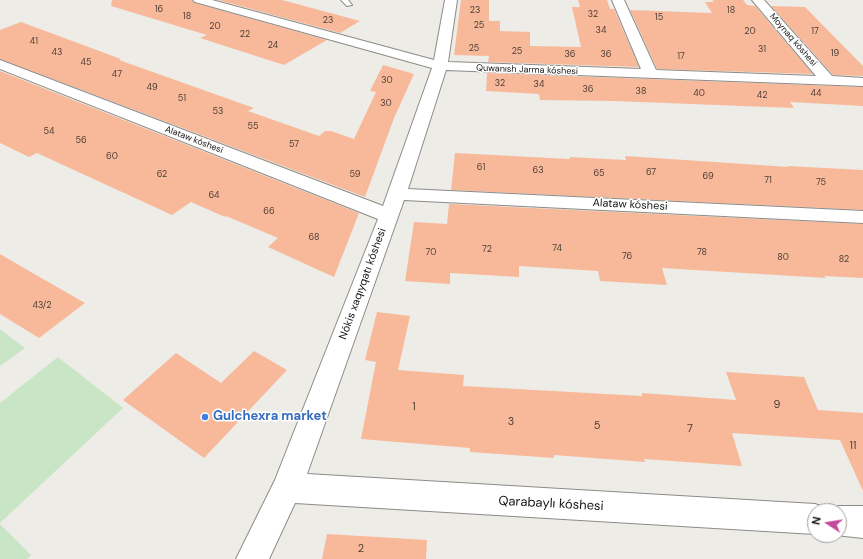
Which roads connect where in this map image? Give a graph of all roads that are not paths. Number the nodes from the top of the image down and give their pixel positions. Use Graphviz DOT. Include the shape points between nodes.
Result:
graph roads {
  1 [pos="199,0"];
  2 [pos="451,0"];
  3 [pos="618,0"];
  4 [pos="758,0"];
  5 [pos="0,64"];
  6 [pos="440,66"];
  7 [pos="651,75"];
  8 [pos="828,81"];
  9 [pos="863,82"];
  10 [pos="397,194"];
  11 [pos="389,216"];
  12 [pos="863,216"];
  13 [pos="287,488"];
  14 [pos="807,519"];
  15 [pos="847,521"];
  16 [pos="863,522"];
  17 [pos="252,559"];
  1 -- 6 [label="street, Quwanısh Jarma kóshesi"];
  2 -- 6 [label="street, Nókis xaqıyqatı kóshesi"];
  3 -- 7 [label="street"];
  4 -- 8 [label="street, Moynaq kóshesi"];
  5 -- 11 [label="street, Alataw kóshesi"];
  6 -- 7 [label="street, Quwanısh Jarma kóshesi"];
  6 -- 10 [label="street, Nókis xaqıyqatı kóshesi"];
  7 -- 8 [label="street, Quwanısh Jarma kóshesi"];
  8 -- 9 [label="street, Quwanısh Jarma kóshesi"];
  10 -- 11 [label="street, Nókis xaqıyqatı kóshesi"];
  10 -- 12 [label="street, Alataw kóshesi"];
  11 -- 13 [label="street, Nókis xaqıyqatı kóshesi"];
  13 -- 14 [label="street, Qarabaylı kóshesi"];
  13 -- 17 [label="street, Nókis xaqıyqatı kóshesi"];
  15 -- 16 [label="street"];
}
